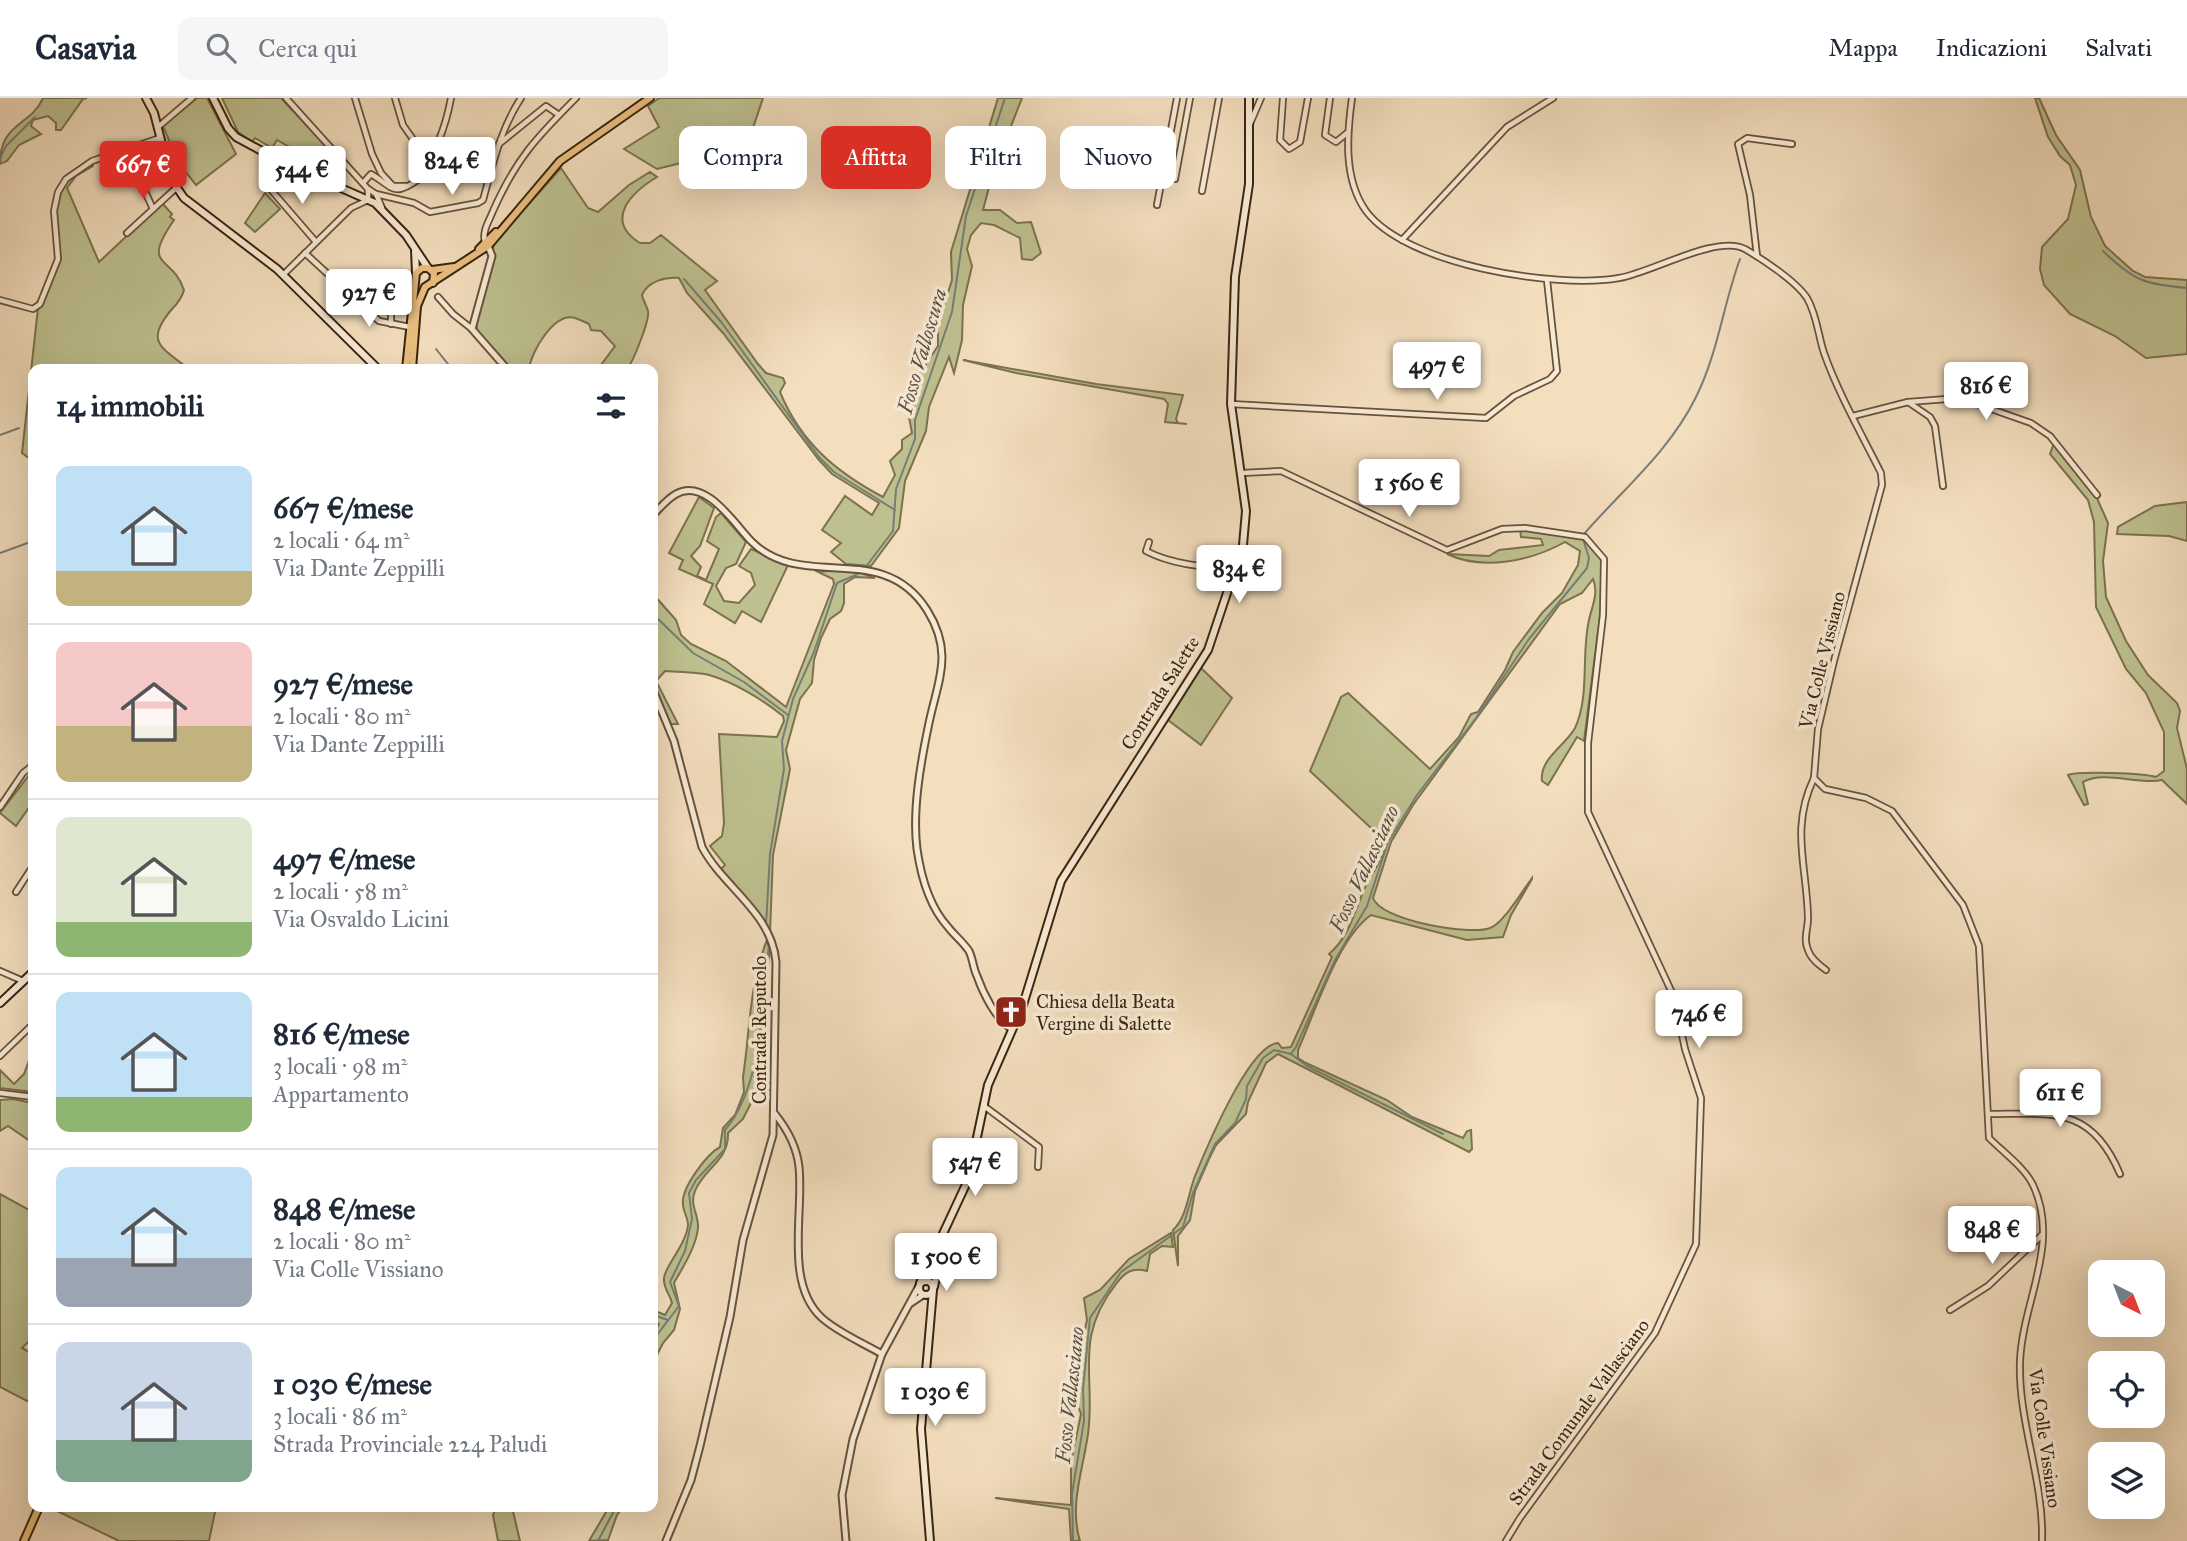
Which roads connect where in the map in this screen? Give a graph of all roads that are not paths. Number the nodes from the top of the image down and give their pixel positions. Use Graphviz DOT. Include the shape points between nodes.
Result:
graph roads {
  1 [pos="192,98"];
  2 [pos="213,98"];
  3 [pos="286,98"];
  4 [pos="355,98"];
  5 [pos="395,98"];
  6 [pos="451,98"];
  7 [pos="521,98"];
  8 [pos="576,98"];
  9 [pos="650,98"];
  10 [pos="1177,98"];
  11 [pos="1190,98"];
  12 [pos="1219,98"];
  13 [pos="1249,98"];
  14 [pos="1261,98"];
  15 [pos="1283,98"];
  16 [pos="1308,98"];
  17 [pos="1330,98"];
  18 [pos="1352,98"];
  19 [pos="1553,98"];
  20 [pos="147,99"];
  21 [pos="559,114"];
  22 [pos="158,127"];
  23 [pos="1248,127"];
  24 [pos="1347,133"];
  25 [pos="160,138"];
  26 [pos="498,144"];
  27 [pos="1792,144"];
  28 [pos="126,149"];
  29 [pos="428,159"];
  30 [pos="276,170"];
  31 [pos="1176,175"];
  32 [pos="363,183"];
  33 [pos="407,187"];
  34 [pos="176,188"];
  35 [pos="367,188"];
  36 [pos="1202,191"];
  37 [pos="376,194"];
  38 [pos="368,200"];
  39 [pos="1157,205"];
  40 [pos="382,208"];
  41 [pos="153,209"];
  42 [pos="127,233"];
  43 [pos="1402,240"];
  44 [pos="316,242"];
  45 [pos="486,244"];
  46 [pos="415,248"];
  47 [pos="305,253"];
  48 [pos="1757,257"];
  49 [pos="461,265"];
  50 [pos="430,269"];
  51 [pos="283,275"];
  52 [pos="415,277"];
  53 [pos="1547,280"];
  54 [pos="433,283"];
  55 [pos="425,287"];
  56 [pos="439,297"];
  57 [pos="0,300"];
  58 [pos="361,305"];
  59 [pos="391,324"];
  60 [pos="411,327"];
  61 [pos="472,329"];
  62 [pos="373,364"];
  63 [pos="406,364"];
  64 [pos="412,364"];
  65 [pos="503,364"];
  66 [pos="1908,402"];
  67 [pos="1231,404"];
  68 [pos="1853,416"];
  69 [pos="1242,473"];
  70 [pos="1943,486"];
  71 [pos="2097,495"];
  72 [pos="658,511"];
  73 [pos="1149,542"];
  74 [pos="1236,568"];
  75 [pos="658,702"];
  76 [pos="28,769"];
  77 [pos="1814,778"];
  78 [pos="0,807"];
  79 [pos="28,874"];
  80 [pos="16,892"];
  81 [pos="1826,970"];
  82 [pos="0,971"];
  83 [pos="28,976"];
  84 [pos="23,981"];
  85 [pos="0,1003"];
  86 [pos="1012,1028"];
  87 [pos="28,1029"];
  88 [pos="0,1056"];
  89 [pos="0,1093"];
  90 [pos="28,1096"];
  91 [pos="984,1106"];
  92 [pos="775,1114"];
  93 [pos="1988,1114"];
  94 [pos="1038,1167"];
  95 [pos="2120,1174"];
  96 [pos="949,1224"];
  97 [pos="2043,1234"];
  98 [pos="919,1285"];
  99 [pos="933,1289"];
  100 [pos="923,1295"];
  101 [pos="908,1305"];
  102 [pos="1950,1310"];
  103 [pos="932,1314"];
  104 [pos="882,1354"];
  105 [pos="37,1512"];
  106 [pos="24,1541"];
  107 [pos="666,1541"];
  108 [pos="846,1541"];
  109 [pos="930,1541"];
  110 [pos="1506,1541"];
  111 [pos="2042,1541"];
  1 -- 22 [label="street"];
  2 -- 38 [label="main road" via="236,136"];
  3 -- 32 [label="street"];
  4 -- 33 [label="street" via="381,173 393,186"];
  5 -- 29 [label="street" via="403,125"];
  6 -- 29 [label="street" via="442,138"];
  7 -- 26 [label="street"];
  8 -- 21 [label="street"];
  9 -- 45 [label="main road" via="561,161"];
  10 -- 39 [label="street"];
  11 -- 31 [label="street"];
  12 -- 36 [label="street"];
  13 -- 23 [label="main road, Contrada Salette"];
  14 -- 23 [label="street"];
  15 -- 16 [label="street" via="1280,140 1289,149 1300,142"];
  17 -- 24 [label="street" via="1325,135 1336,142"];
  18 -- 24 [label="street, Via Colle Vissiano"];
  19 -- 43 [label="street" via="1507,127"];
  20 -- 22 [label="main road"];
  21 -- 26 [label="street" via="546,106"];
  21 -- 45 [label="street" via="524,151 507,178 484,233"];
  22 -- 25 [label="main road"];
  23 -- 67 [label="main road, Contrada Salette" via="1249,184 1235,277"];
  24 -- 43 [label="street, Via Colle Vissiano" via="1361,201 1379,224"];
  25 -- 28 [label="street"];
  25 -- 34 [label="main road"];
  26 -- 37 [label="street" via="483,200 478,203 430,212"];
  27 -- 48 [label="street" via="1747,138 1738,144"];
  28 -- 41 [label="street"];
  28 -- 57 [label="street" via="79,166 58,191 54,211 58,259 38,307"];
  29 -- 33 [label="street" via="419,179"];
  30 -- 44 [label="street" via="266,184"];
  32 -- 33 [label="street" via="371,174 388,189"];
  32 -- 35 [label="street"];
  34 -- 41 [label="street"];
  34 -- 51 [label="main road" via="192,206"];
  35 -- 37 [label="street"];
  35 -- 38 [label="street"];
  37 -- 40 [label="street"];
  38 -- 40 [label="main road"];
  38 -- 44 [label="street" via="351,208"];
  40 -- 46 [label="main road"];
  41 -- 42 [label="street"];
  43 -- 53 [label="street, Via Colle Vissiano" via="1448,259"];
  44 -- 47 [label="street"];
  45 -- 49 [label="main road"];
  45 -- 61 [label="street" via="491,261"];
  46 -- 50 [label="main road"];
  46 -- 52 [label="main road"];
  47 -- 51 [label="street"];
  47 -- 58 [label="street"];
  48 -- 53 [label="street, Via Colle Vissiano" via="1726,244 1620,278"];
  48 -- 68 [label="street, Via Colle Vissiano" via="1805,296"];
  49 -- 50 [label="main road"];
  49 -- 54 [label="main road"];
  50 -- 52 [label="main road" via="422,268"];
  50 -- 54 [label="main road"];
  51 -- 62 [label="main road"];
  52 -- 55 [label="main road"];
  52 -- 60 [label="main road"];
  53 -- 67 [label="street" via="1558,371 1486,418"];
  54 -- 55 [label="main road"];
  55 -- 64 [label="main road" via="417,306"];
  56 -- 61 [label="street"];
  58 -- 59 [label="street" via="379,321"];
  58 -- 59 [label="street" via="383,305 391,314"];
  59 -- 60 [label="street"];
  60 -- 63 [label="main road"];
  61 -- 65 [label="street"];
  66 -- 68 [label="street"];
  66 -- 70 [label="street" via="1935,426"];
  66 -- 71 [label="street" via="1960,398 2031,423 2050,436"];
  67 -- 69 [label="main road, Contrada Salette"];
  68 -- 77 [label="street, Via Colle Vissiano" via="1881,473 1882,485 1818,729"];
  69 -- 74 [label="main road, Contrada Salette" via="1246,519"];
  69 -- 110 [label="street, Strada Comunale Vallasciano" via="1281,471 1447,550 1513,527 1583,536 1604,559 1588,743 1588,812 1674,997 1701,1098 1696,1244 1656,1334"];
  72 -- 86 [label="street" via="678,493 694,491 719,506 752,542 769,553 811,568 850,566 887,576 927,610 944,664 925,746 917,849 938,915 967,948 978,981 1001,1020"];
  73 -- 74 [label="street" via="1146,551 1158,557"];
  74 -- 86 [label="main road, Contrada Salette" via="1208,650 1069,865"];
  75 -- 92 [label="street, Contrada Reputolo" via="674,741 702,847 748,904 775,950"];
  76 -- 78 [label="street"];
  77 -- 81 [label="street" via="1802,805 1799,827 1808,920 1805,936 1808,951"];
  77 -- 93 [label="street, Via Colle Vissiano" via="1825,789 1866,798 1892,811 1963,905 1979,946"];
  79 -- 80 [label="street"];
  82 -- 84 [label="street"];
  83 -- 84 [label="main road"];
  84 -- 85 [label="main road"];
  86 -- 91 [label="main road, Contrada Salette"];
  87 -- 88 [label="street"];
  89 -- 90 [label="street"];
  91 -- 94 [label="street" via="1039,1147"];
  91 -- 96 [label="main road, Contrada Salette" via="968,1180"];
  92 -- 104 [label="street, Contrada Reputolo" via="792,1140 799,1165 798,1267 812,1304 834,1327"];
  92 -- 107 [label="street" via="700,1446"];
  93 -- 95 [label="street" via="2022,1112 2071,1118 2103,1140"];
  93 -- 97 [label="street, Via Colle Vissiano" via="1989,1138 2032,1183"];
  96 -- 98 [label="main road"];
  96 -- 99 [label="main road"];
  97 -- 102 [label="street" via="1988,1286"];
  97 -- 111 [label="street, Via Colle Vissiano" via="2020,1361 2042,1504"];
  98 -- 99 [label="main road" via="929,1281"];
  98 -- 100 [label="main road"];
  98 -- 101 [label="street"];
  99 -- 100 [label="main road"];
  99 -- 103 [label="main road"];
  100 -- 101 [label="street"];
  100 -- 103 [label="main road"];
  101 -- 104 [label="street"];
  103 -- 109 [label="main road" via="921,1429"];
  104 -- 108 [label="street" via="845,1468"];
  105 -- 106 [label="main road"];
}
